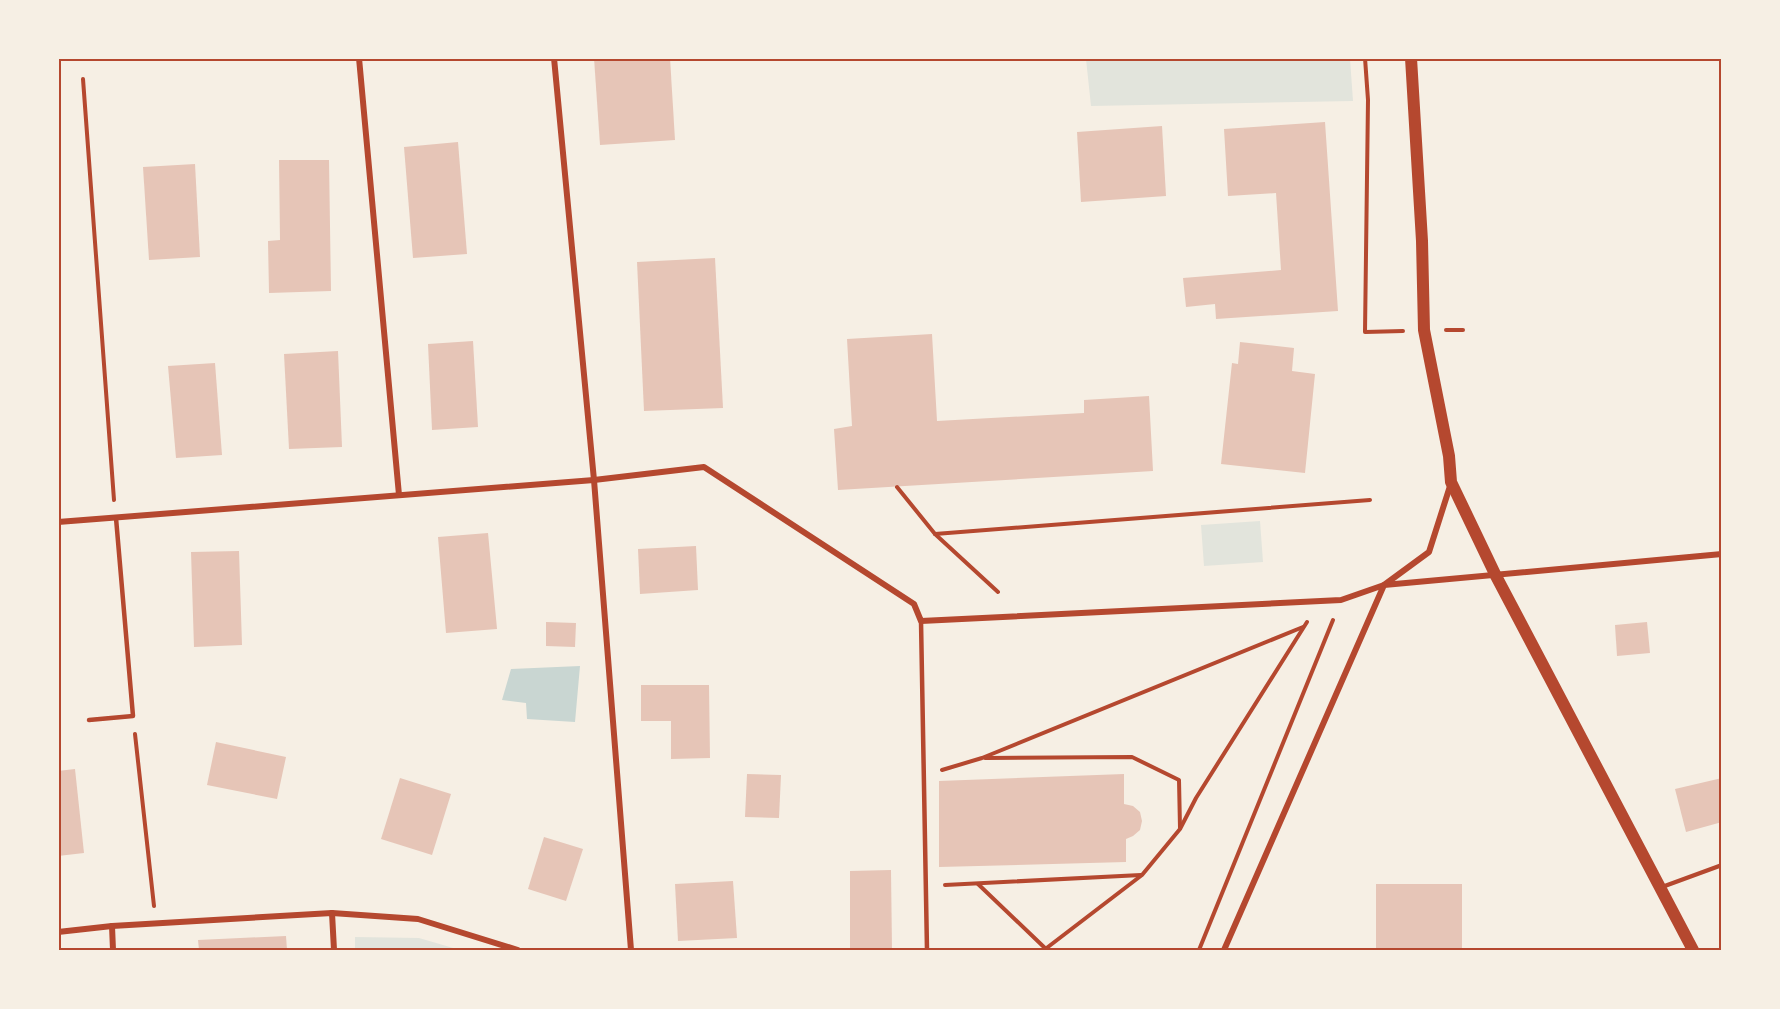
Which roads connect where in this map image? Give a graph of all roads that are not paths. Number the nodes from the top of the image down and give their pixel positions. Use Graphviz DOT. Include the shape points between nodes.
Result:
graph roads {
  1 [pos="360,58"];
  2 [pos="554,58"];
  3 [pos="1411,58"];
  4 [pos="594,480"];
  5 [pos="1451,482"];
  6 [pos="399,495"];
  7 [pos="116,518"];
  8 [pos="58,522"];
  9 [pos="1722,554"];
  10 [pos="1496,576"];
  11 [pos="1384,585"];
  12 [pos="921,621"];
  13 [pos="89,720"];
  14 [pos="1722,865"];
  15 [pos="1659,888"];
  16 [pos="332,913"];
  17 [pos="112,926"];
  18 [pos="58,932"];
  19 [pos="113,951"];
  20 [pos="334,951"];
  21 [pos="518,951"];
  22 [pos="632,951"];
  23 [pos="927,951"];
  24 [pos="1224,951"];
  25 [pos="1693,951"];
  1 -- 6 [label="street"];
  2 -- 4 [label="street"];
  3 -- 5 [label="main road" via="1424,330"];
  4 -- 6 [label="street"];
  4 -- 12 [label="street" via="704,467 914,604"];
  4 -- 22 [label="street"];
  5 -- 10 [label="main road"];
  5 -- 11 [label="street" via="1429,552"];
  6 -- 7 [label="street"];
  7 -- 8 [label="street"];
  7 -- 13 [label="lane" via="133,716"];
  9 -- 10 [label="street"];
  10 -- 11 [label="street"];
  10 -- 15 [label="main road"];
  11 -- 12 [label="street" via="1341,600"];
  11 -- 24 [label="street"];
  12 -- 23 [label="lane"];
  14 -- 15 [label="lane"];
  15 -- 25 [label="main road"];
  16 -- 17 [label="street"];
  16 -- 20 [label="street"];
  16 -- 21 [label="street" via="418,919"];
  17 -- 18 [label="street"];
  17 -- 19 [label="street"];
}
